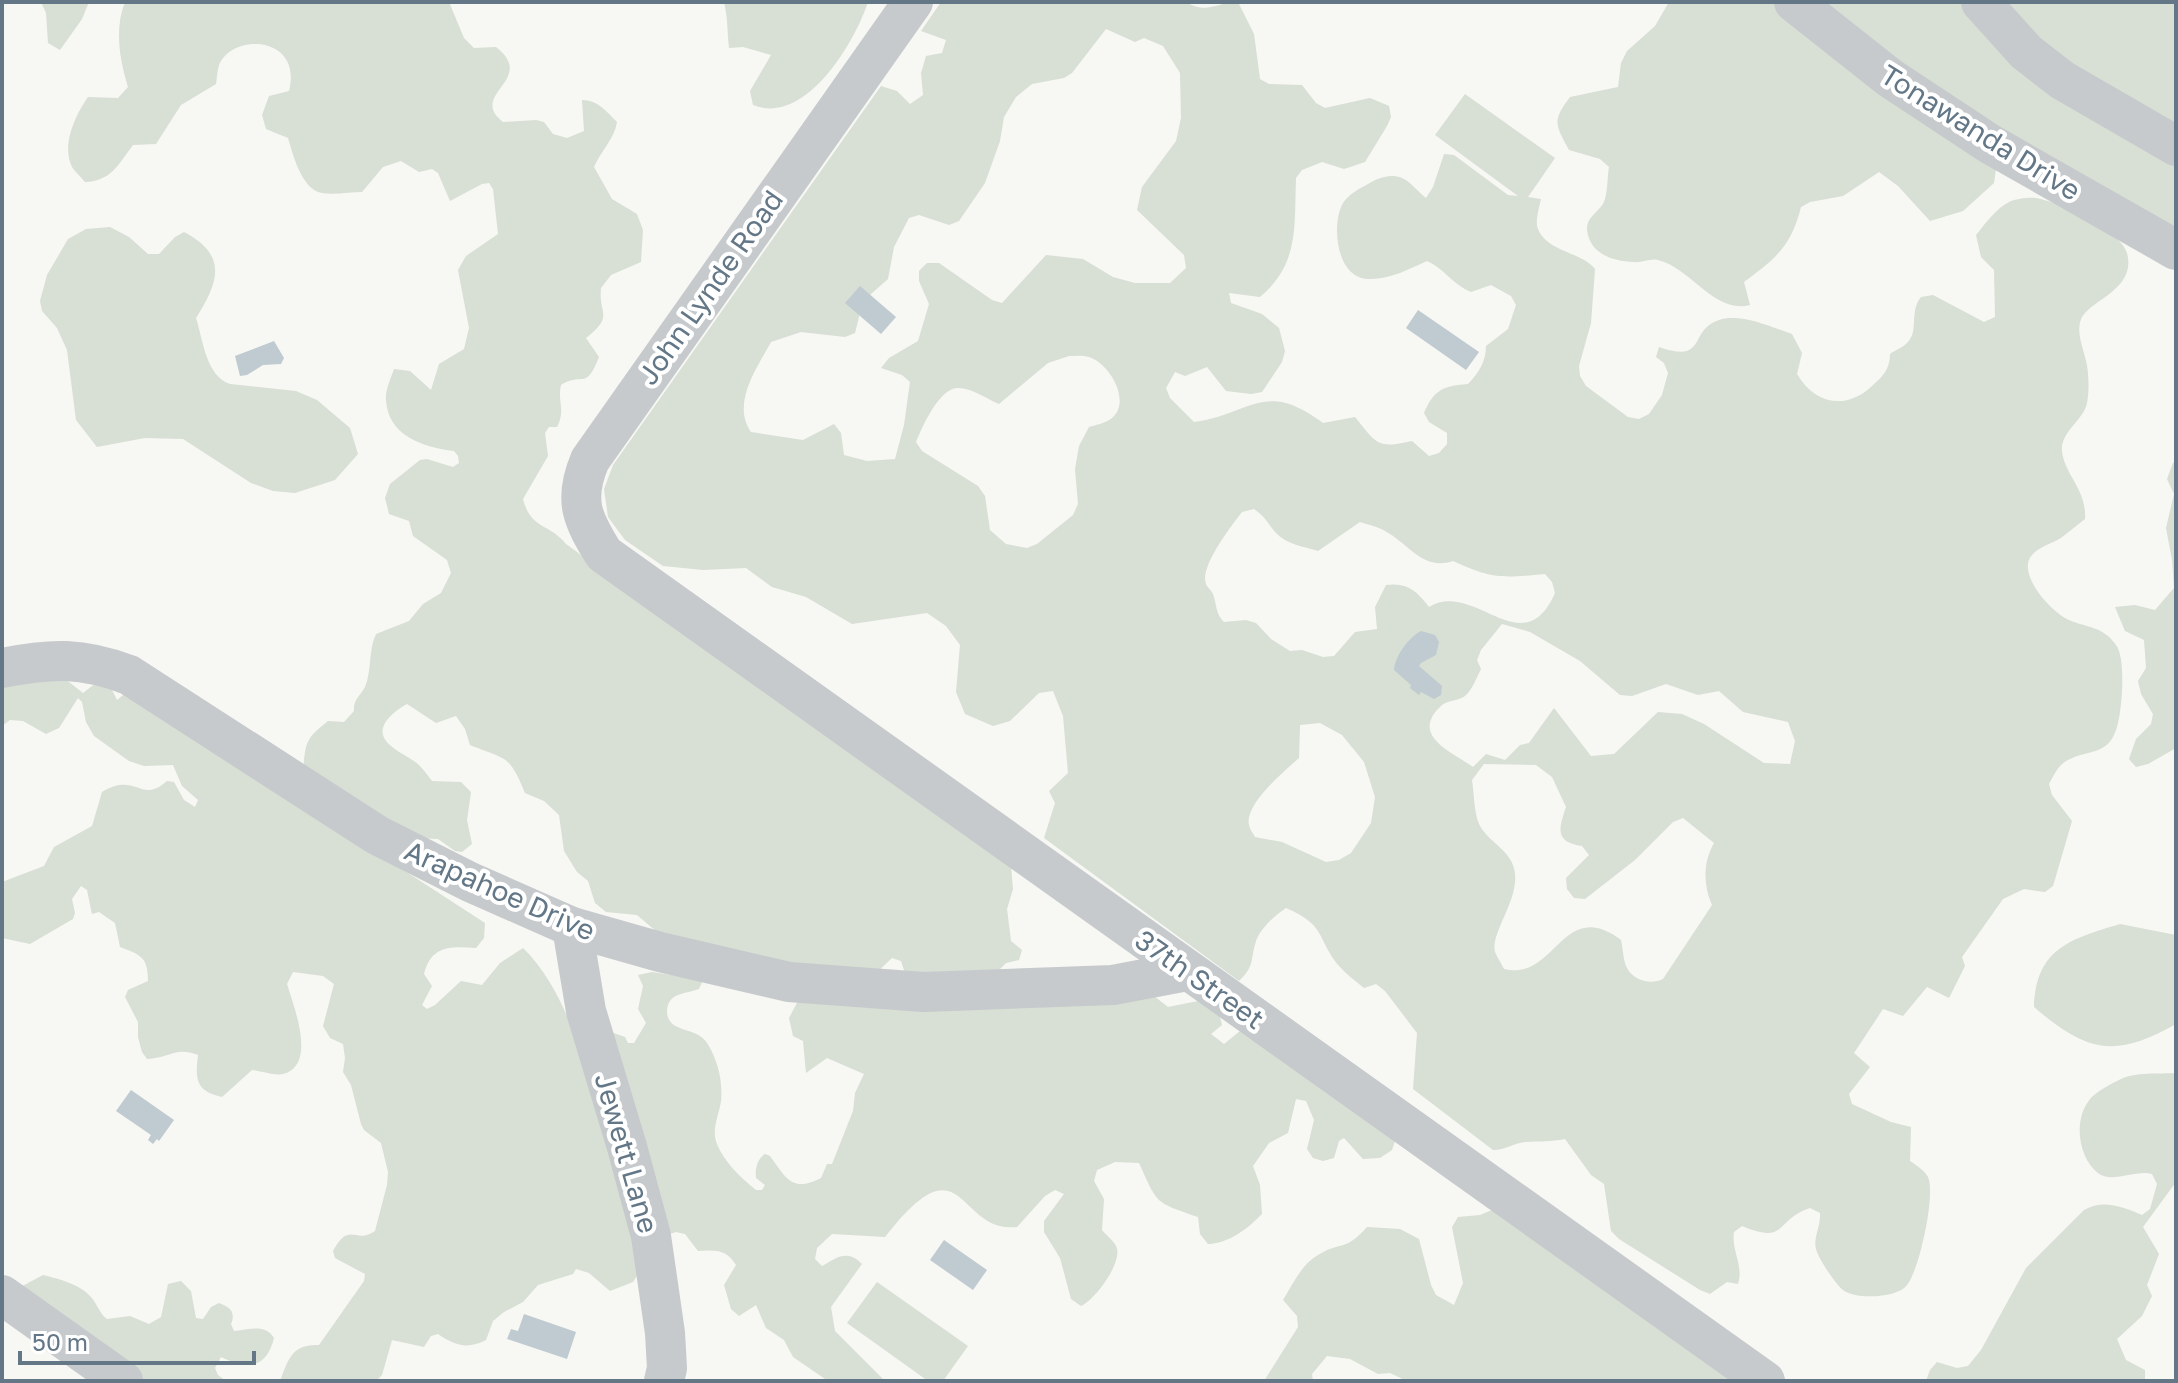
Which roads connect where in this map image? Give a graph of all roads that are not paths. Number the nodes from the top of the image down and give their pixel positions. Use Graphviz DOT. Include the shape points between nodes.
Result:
graph roads {
  1 [pos="913,2"];
  2 [pos="1794,2"];
  3 [pos="1981,2"];
  4 [pos="2176,146"];
  5 [pos="2176,250"];
  6 [pos="635,576"];
  7 [pos="2,668"];
  8 [pos="572,927"];
  9 [pos="1187,971"];
  10 [pos="2,1295"];
  11 [pos="123,1381"];
  12 [pos="664,1381"];
  13 [pos="1765,1381"];
  1 -- 6 [label="street, John Lynde Road" via="590,460 580,485 585,522 604,554"];
  2 -- 5 [label="street, Tonawanda Drive" via="1890,78 1990,144"];
  3 -- 4 [label="street" via="2026,52 2062,80"];
  6 -- 9 [label="street, 37th Street"];
  7 -- 8 [label="street, Arapahoe Drive" via="73,660 129,675 377,835"];
  8 -- 9 [label="street, Arapahoe Drive" via="789,982 924,992 1113,985"];
  8 -- 12 [label="street, Jewett Lane" via="586,1011 651,1236 665,1333"];
  9 -- 13 [label="street, 37th Street"];
  10 -- 11 [label="street"];
}
